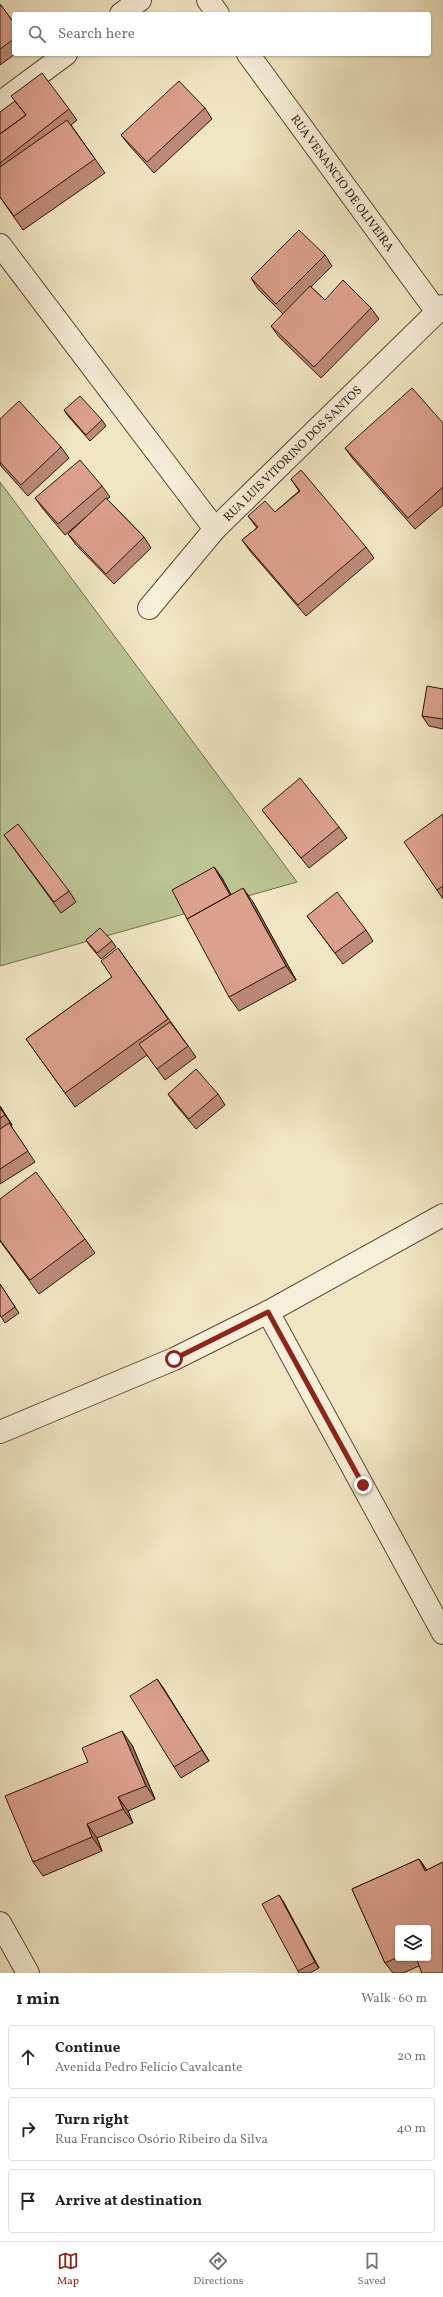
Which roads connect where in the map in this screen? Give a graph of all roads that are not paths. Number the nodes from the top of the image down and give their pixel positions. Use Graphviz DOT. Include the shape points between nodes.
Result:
graph roads {
  1 [pos="140,0"];
  2 [pos="208,0"];
  3 [pos="124,12"];
  4 [pos="217,12"];
  5 [pos="63,56"];
  6 [pos="250,56"];
  7 [pos="0,102"];
  8 [pos="0,245"];
  9 [pos="440,309"];
  10 [pos="215,529"];
  11 [pos="149,608"];
  12 [pos="443,1215"];
  13 [pos="268,1312"];
  14 [pos="0,1432"];
  15 [pos="443,1633"];
  16 [pos="0,1923"];
  17 [pos="28,1973"];
  1 -- 3 [label="street"];
  2 -- 4 [label="street"];
  5 -- 7 [label="street"];
  6 -- 9 [label="street, RUA VENANCIO DE OLIVEIRA"];
  8 -- 10 [label="street"];
  9 -- 10 [label="street, RUA LUIS VITORINO DOS SANTOS"];
  10 -- 11 [label="street, RUA LUIS VITORINO DOS SANTOS"];
  12 -- 13 [label="street"];
  13 -- 14 [label="street" via="174,1359"];
  13 -- 15 [label="street"];
  16 -- 17 [label="street"];
}
